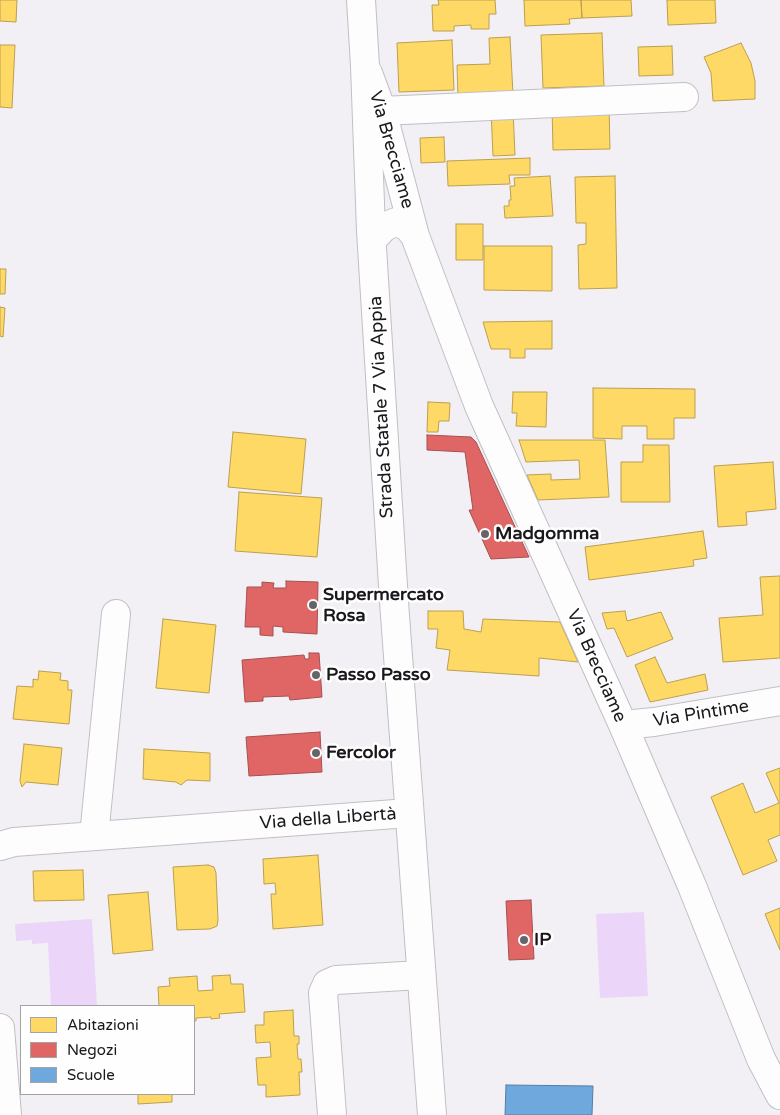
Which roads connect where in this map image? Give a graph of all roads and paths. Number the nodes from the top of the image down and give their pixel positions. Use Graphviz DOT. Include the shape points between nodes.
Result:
graph roads {
  1 [pos="361,0"];
  2 [pos="365,66"];
  3 [pos="684,97"];
  4 [pos="382,111"];
  5 [pos="415,236"];
  6 [pos="372,240"];
  7 [pos="116,614"];
  8 [pos="780,701"];
  9 [pos="622,725"];
  10 [pos="409,814"];
  11 [pos="94,836"];
  12 [pos="0,846"];
  13 [pos="421,974"];
  14 [pos="0,1028"];
  15 [pos="780,1095"];
  16 [pos="7,1115"];
  17 [pos="332,1115"];
  18 [pos="432,1115"];
  1 -- 2 [label="street, Strada Statale 7 Via Appia"];
  2 -- 4 [label="street, Via Brecciame"];
  2 -- 6 [label="street, Strada Statale 7 Via Appia"];
  3 -- 4 [label="street"];
  4 -- 5 [label="street, Via Brecciame"];
  5 -- 6 [label="street, Via Brecciame" via="408,226 396,222 384,227"];
  5 -- 9 [label="street, Via Brecciame" via="479,406"];
  6 -- 10 [label="street, Strada Statale 7 Via Appia"];
  7 -- 11 [label="street"];
  8 -- 9 [label="street, Via Pintime"];
  9 -- 15 [label="street, Via Brecciame" via="692,886 761,1059"];
  10 -- 11 [label="street, Via della Libertà"];
  10 -- 13 [label="street, Via della Libertà"];
  11 -- 12 [label="street, Via della Libertà"];
  13 -- 17 [label="street" via="336,980 327,984 323,993"];
  13 -- 18 [label="street, Via della Libertà"];
  14 -- 16 [label="street"];
}
